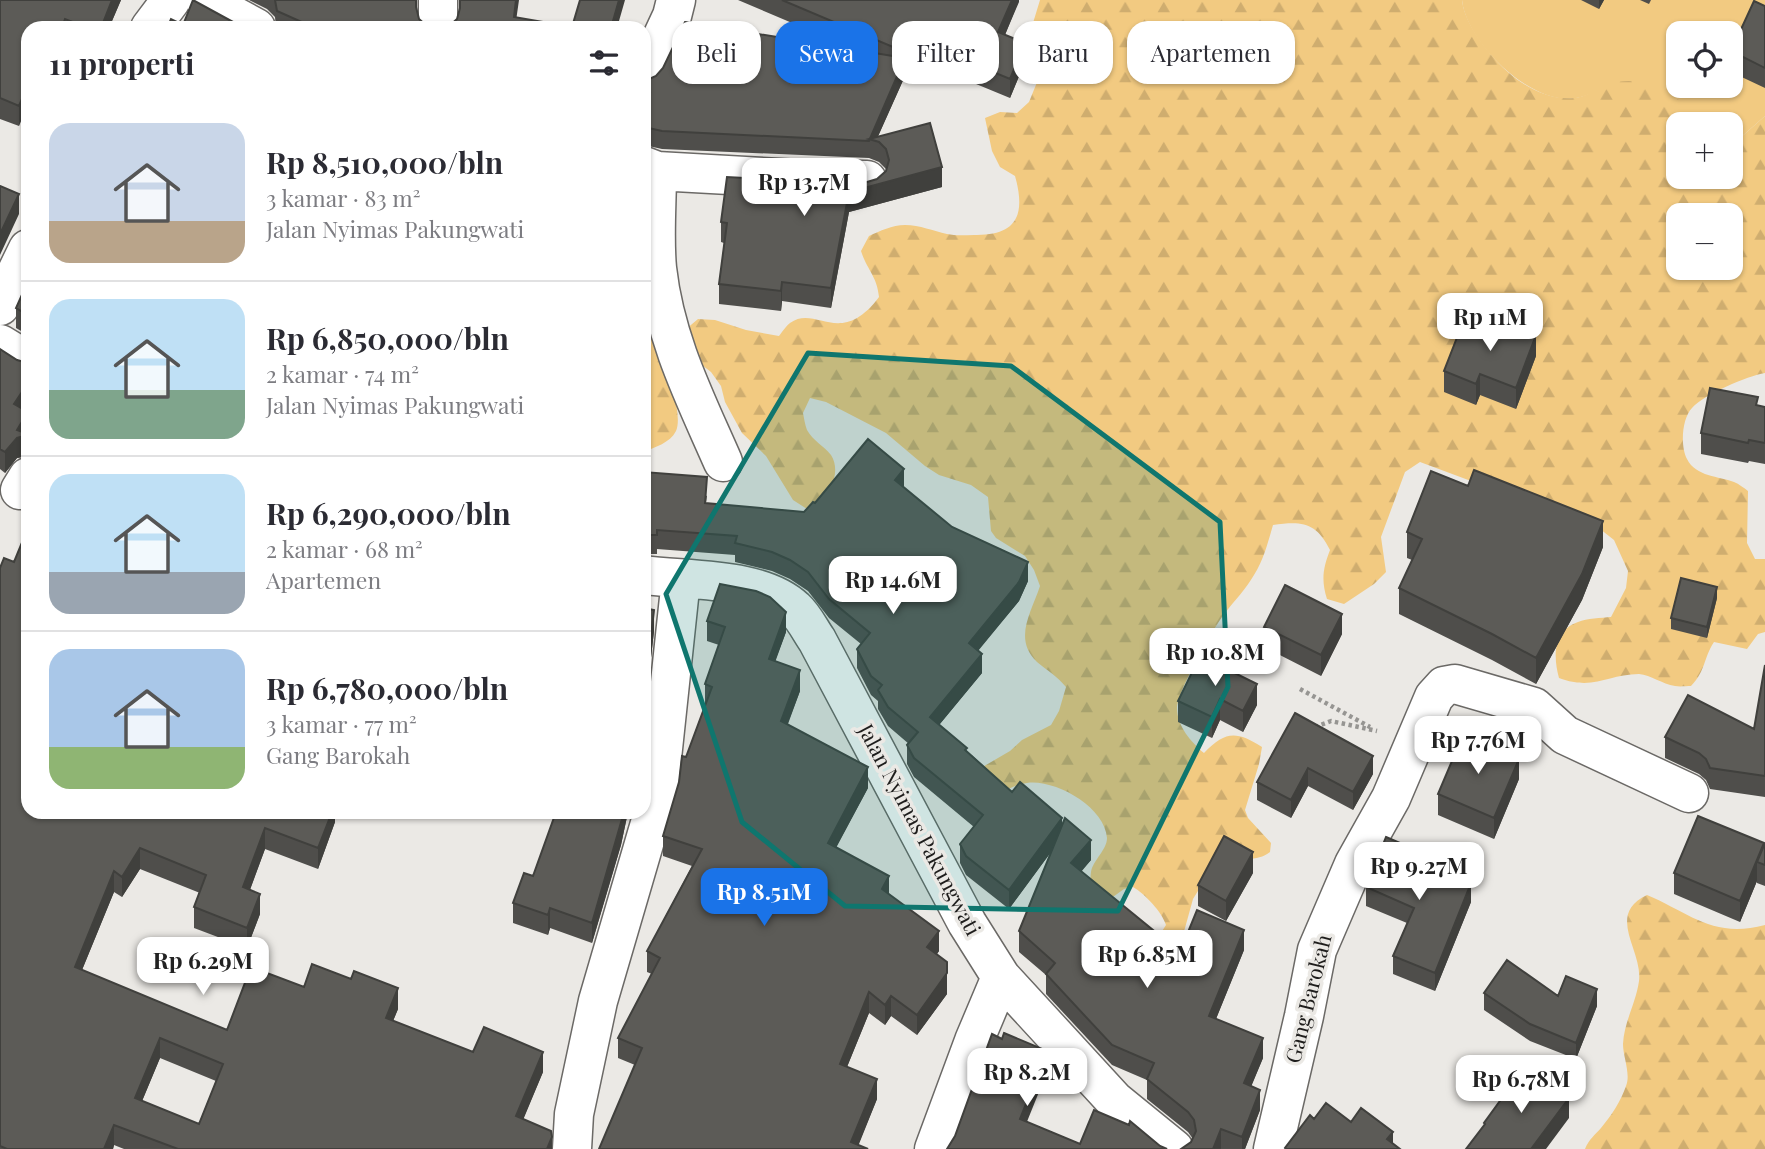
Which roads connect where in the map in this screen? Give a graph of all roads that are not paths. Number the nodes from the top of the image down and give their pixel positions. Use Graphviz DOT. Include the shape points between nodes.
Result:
graph roads {
  1 [pos="170,0"];
  2 [pos="205,0"];
  3 [pos="438,0"];
  4 [pos="676,0"];
  5 [pos="155,21"];
  6 [pos="243,21"];
  7 [pos="438,21"];
  8 [pos="651,61"];
  9 [pos="651,169"];
  10 [pos="867,180"];
  11 [pos="651,183"];
  12 [pos="21,263"];
  13 [pos="0,306"];
  14 [pos="0,344"];
  15 [pos="21,357"];
  16 [pos="723,462"];
  17 [pos="662,577"];
  18 [pos="1689,793"];
  19 [pos="1001,977"];
  20 [pos="572,1149"];
  21 [pos="934,1149"];
  22 [pos="1174,1149"];
  23 [pos="1273,1149"];
  1 -- 5 [label="street"];
  2 -- 6 [label="street"];
  3 -- 7 [label="street"];
  4 -- 8 [label="street"];
  9 -- 10 [label="street"];
  11 -- 16 [label="street" via="657,267 676,357"];
  12 -- 13 [label="street"];
  14 -- 15 [label="street"];
  17 -- 19 [label="street, Jalan Nyimas Pakungwati" via="748,586 774,593 797,610"];
  17 -- 20 [label="street" via="658,796 598,1001"];
  18 -- 23 [label="street, Gang Barokah" via="1565,735 1534,707 1455,684 1444,686 1434,696 1317,950"];
  19 -- 21 [label="street"];
  19 -- 22 [label="street, Jalan Nyimas Pakungwati" via="1115,1101"];
}
